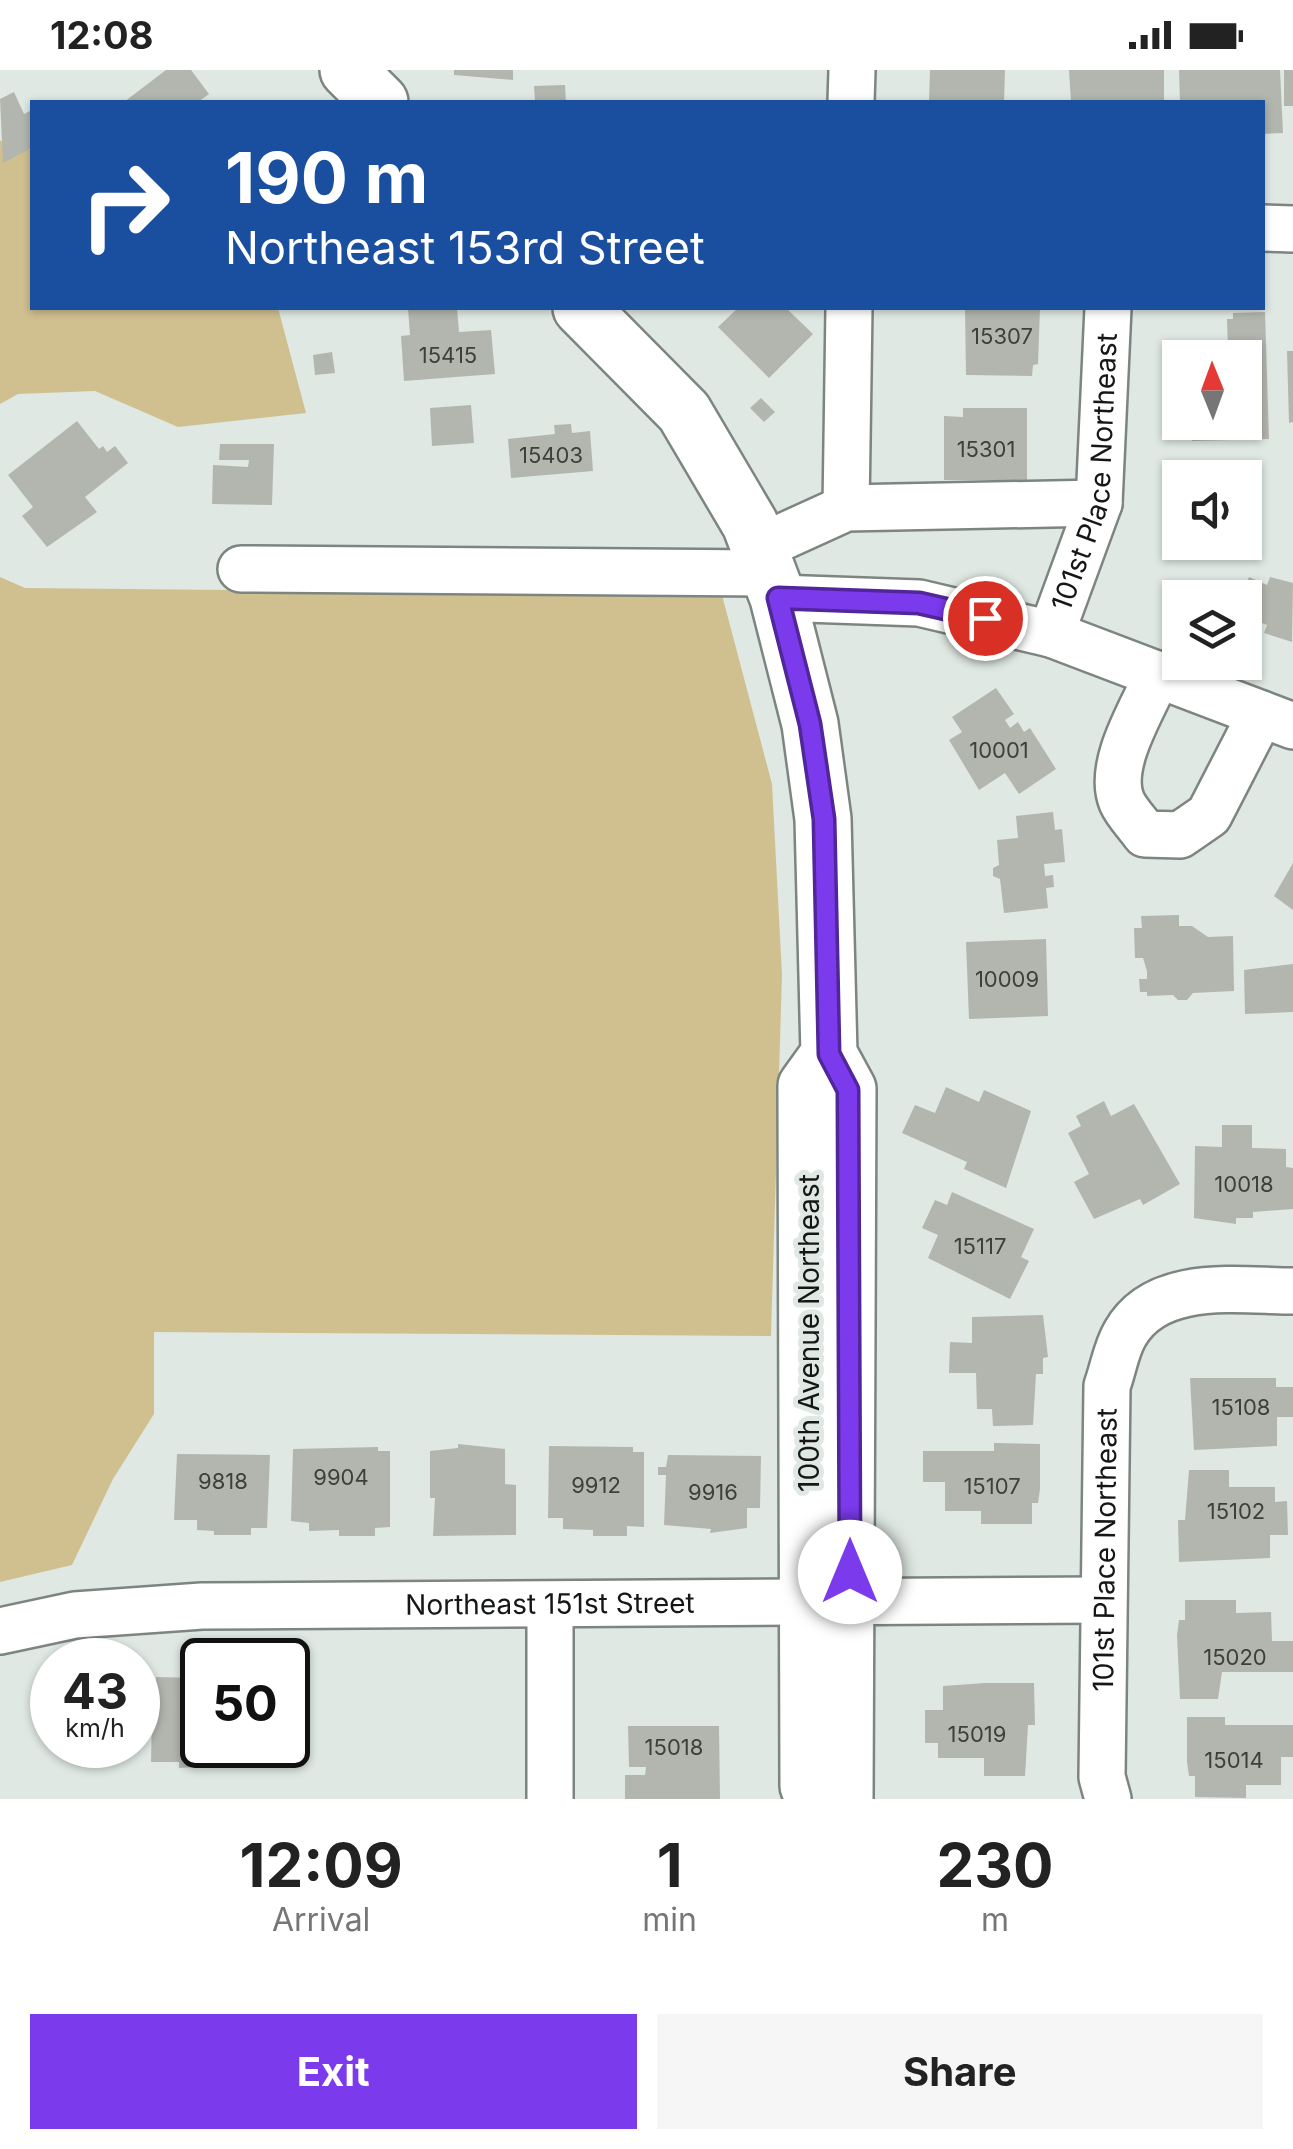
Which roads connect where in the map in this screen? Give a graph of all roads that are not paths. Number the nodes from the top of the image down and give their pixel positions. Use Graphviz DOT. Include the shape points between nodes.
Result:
graph roads {
  1 [pos="348,70"];
  2 [pos="852,70"];
  3 [pos="378,100"];
  4 [pos="851,100"];
  5 [pos="1265,228"];
  6 [pos="1293,228"];
  7 [pos="848,310"];
  8 [pos="1108,310"];
  9 [pos="600,314"];
  10 [pos="1099,504"];
  11 [pos="846,508"];
  12 [pos="240,569"];
  13 [pos="768,573"];
  14 [pos="1051,634"];
  15 [pos="1158,674"];
  16 [pos="1277,720"];
  17 [pos="1293,1292"];
  18 [pos="1102,1600"];
  19 [pos="829,1604"];
  20 [pos="550,1606"];
  21 [pos="0,1630"];
  22 [pos="550,1799"];
  23 [pos="807,1799"];
  24 [pos="846,1799"];
  25 [pos="1108,1799"];
  1 -- 3 [label="main road"];
  2 -- 4 [label="street"];
  5 -- 6 [label="street"];
  7 -- 11 [label="street"];
  8 -- 10 [label="street, 101st Place Northeast"];
  9 -- 13 [label="main road, 100th Avenue Northeast" via="684,412"];
  10 -- 11 [label="street"];
  10 -- 14 [label="street, 101st Place Northeast"];
  11 -- 13 [label="street"];
  12 -- 13 [label="street"];
  13 -- 14 [label="street"];
  13 -- 19 [label="main road, 100th Avenue Northeast" via="810,724 824,819 829,1054 848,1090"];
  14 -- 15 [label="street"];
  15 -- 16 [label="street"];
  15 -- 16 [label="street" via="1120,776 1121,800 1146,834 1180,835 1210,814"];
  17 -- 18 [label="street, 101st Place Northeast" via="1194,1291 1147,1310 1125,1333 1108,1386"];
  18 -- 19 [label="street, Northeast 151st Street"];
  18 -- 25 [label="street, 101st Place Northeast" via="1102,1777"];
  19 -- 20 [label="street, Northeast 151st Street"];
  19 -- 23 [label="main road, 100th Avenue Northeast"];
  19 -- 24 [label="main road, 100th Avenue Northeast"];
  20 -- 21 [label="street, Northeast 151st Street" via="202,1606 75,1615"];
  20 -- 22 [label="street"];
}
